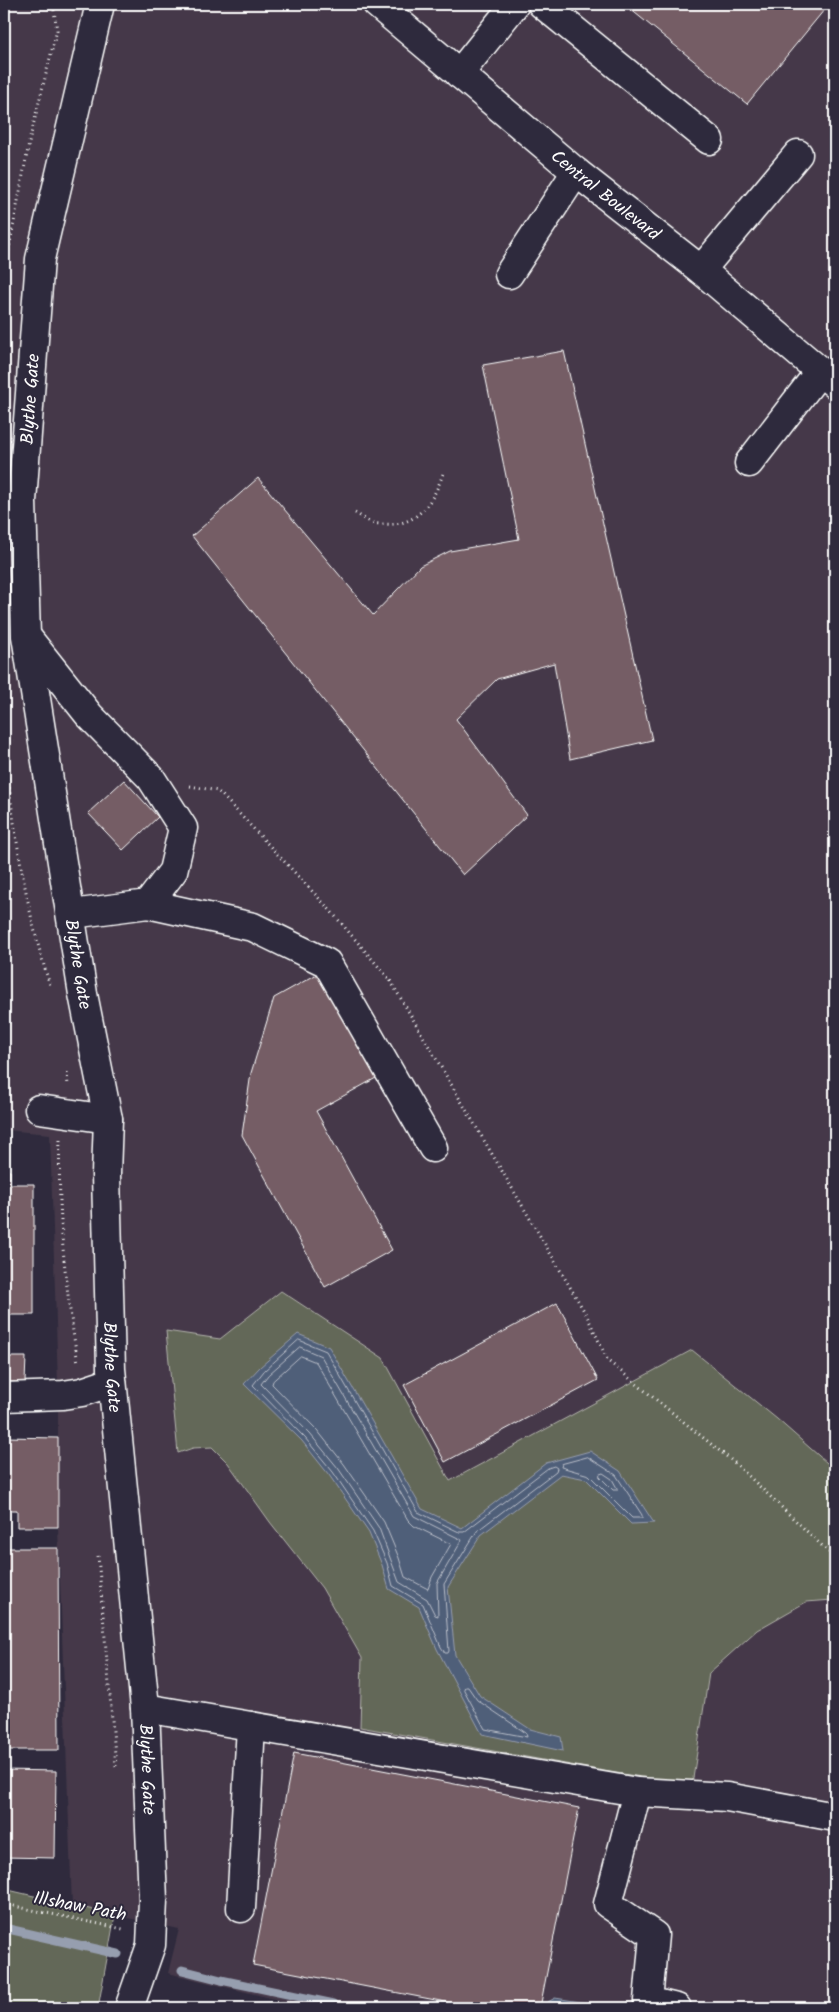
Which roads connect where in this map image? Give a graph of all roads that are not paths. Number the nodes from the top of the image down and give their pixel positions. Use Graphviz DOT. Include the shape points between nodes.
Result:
graph roads {
  1 [pos="100,4"];
  2 [pos="377,4"];
  3 [pos="515,4"];
  4 [pos="542,4"];
  5 [pos="459,74"];
  6 [pos="709,140"];
  7 [pos="798,154"];
  8 [pos="576,172"];
  9 [pos="701,270"];
  10 [pos="509,274"];
  11 [pos="828,377"];
  12 [pos="749,463"];
  13 [pos="14,593"];
  14 [pos="26,636"];
  15 [pos="148,904"];
  16 [pos="72,914"];
  17 [pos="50,1110"];
  18 [pos="108,1119"];
  19 [pos="433,1148"];
  20 [pos="112,1382"];
  21 [pos="4,1397"];
  22 [pos="144,1708"];
  23 [pos="251,1726"];
  24 [pos="637,1792"];
  25 [pos="835,1817"];
  26 [pos="241,1908"];
  27 [pos="129,2008"];
  28 [pos="678,2008"];
  1 -- 13 [label="street, Blythe Gate" via="40,259"];
  2 -- 5 [label="street, Central Boulevard"];
  3 -- 5 [label="street"];
  4 -- 6 [label="street"];
  5 -- 8 [label="street, Central Boulevard"];
  7 -- 9 [label="street"];
  8 -- 9 [label="street, Central Boulevard"];
  8 -- 10 [label="street"];
  9 -- 11 [label="street, Central Boulevard"];
  11 -- 12 [label="street"];
  13 -- 14 [label="street, Blythe Gate"];
  14 -- 15 [label="street" via="89,715 151,778 183,828 173,871"];
  14 -- 16 [label="street, Blythe Gate"];
  15 -- 16 [label="street"];
  15 -- 19 [label="street" via="253,927 327,964"];
  16 -- 18 [label="street, Blythe Gate"];
  17 -- 18 [label="street"];
  18 -- 20 [label="street, Blythe Gate" via="106,1174"];
  20 -- 21 [label="street" via="63,1395"];
  20 -- 22 [label="street, Blythe Gate"];
  22 -- 23 [label="street"];
  22 -- 27 [label="street, Blythe Gate" via="154,1900 151,1945"];
  23 -- 24 [label="street"];
  23 -- 26 [label="street"];
  24 -- 25 [label="street" via="727,1796"];
  24 -- 28 [label="street" via="608,1904 654,1935 648,2001"];
}
